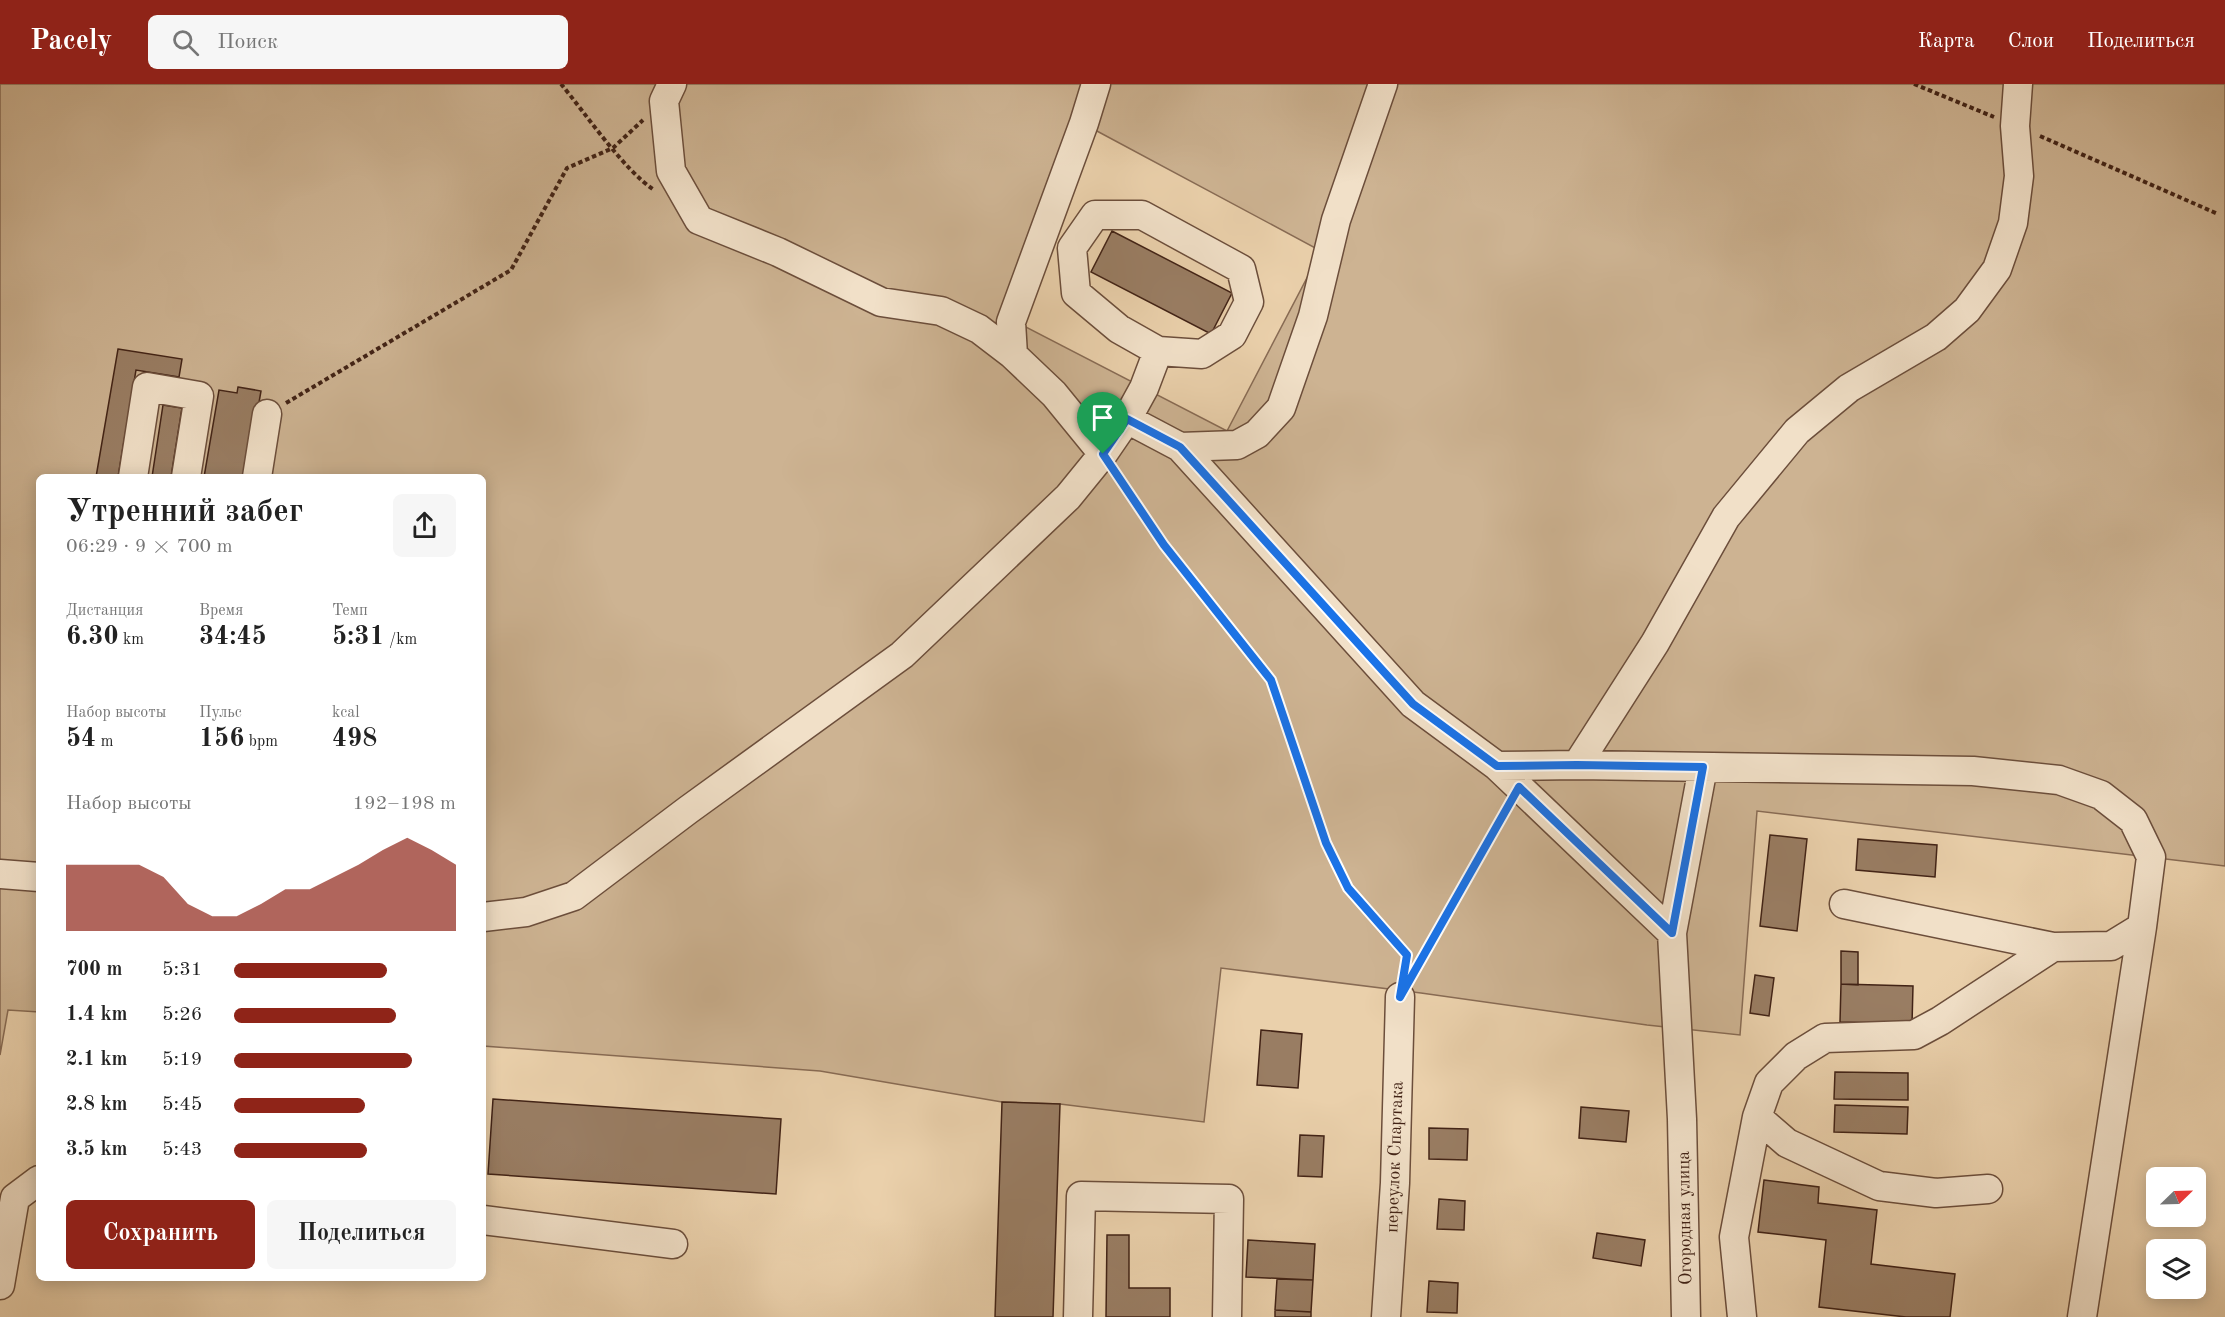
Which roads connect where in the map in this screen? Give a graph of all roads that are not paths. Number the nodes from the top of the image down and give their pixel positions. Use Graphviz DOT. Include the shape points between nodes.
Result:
graph roads {
  1 [pos="1096,84"];
  2 [pos="1383,84"];
  3 [pos="2018,84"];
  4 [pos="668,92"];
  5 [pos="1158,351"];
  6 [pos="1013,355"];
  7 [pos="267,414"];
  8 [pos="1127,419"];
  9 [pos="1180,447"];
  10 [pos="1103,454"];
  11 [pos="133,474"];
  12 [pos="186,474"];
  13 [pos="257,474"];
  14 [pos="1577,765"];
  15 [pos="1497,766"];
  16 [pos="1703,767"];
  17 [pos="1844,904"];
  18 [pos="486,917"];
  19 [pos="2142,927"];
  20 [pos="1672,933"];
  21 [pos="2053,947"];
  22 [pos="1400,997"];
  23 [pos="1757,1117"];
  24 [pos="36,1182"];
  25 [pos="1988,1189"];
  26 [pos="486,1220"];
  27 [pos="673,1244"];
  28 [pos="4,1245"];
  29 [pos="0,1285"];
  30 [pos="1078,1317"];
  31 [pos="1227,1317"];
  32 [pos="1386,1317"];
  33 [pos="1686,1317"];
  34 [pos="1742,1317"];
  35 [pos="2082,1317"];
  1 -- 6 [label="street" via="1011,322"];
  2 -- 9 [label="street" via="1336,220 1313,315 1281,408 1257,434 1237,445"];
  3 -- 14 [label="street" via="2015,126 2019,176 2013,223 1997,269 1967,310 1936,337 1849,388 1797,431 1726,517 1655,643"];
  4 -- 6 [label="street" via="671,171 699,220 778,252 881,302 941,311 979,329"];
  5 -- 5 [label="street" via="1119,329 1076,293 1072,248 1095,215 1142,215 1241,269 1249,302 1232,335 1202,354"];
  5 -- 8 [label="street"];
  6 -- 10 [label="street" via="1054,394"];
  7 -- 13 [label="street"];
  8 -- 9 [label="street"];
  8 -- 10 [label="street"];
  9 -- 15 [label="street" via="1413,704"];
  10 -- 18 [label="street" via="1068,497 902,655 574,896 526,912"];
  11 -- 12 [label="street" via="147,387 199,396"];
  14 -- 15 [label="street"];
  14 -- 16 [label="street"];
  15 -- 20 [label="street"];
  16 -- 19 [label="street" via="1973,771 2059,780 2101,795 2133,820 2151,858"];
  16 -- 20 [label="street, Огородная улица"];
  17 -- 21 [label="street"];
  19 -- 21 [label="street" via="2111,946"];
  19 -- 35 [label="street"];
  20 -- 33 [label="street, Огородная улица" via="1682,1119"];
  21 -- 23 [label="street" via="1914,1035 1825,1038 1797,1056 1769,1083"];
  22 -- 32 [label="street, переулок Спартака" via="1395,1183"];
  23 -- 25 [label="street" via="1787,1143 1879,1186 1936,1193"];
  23 -- 34 [label="street" via="1734,1237"];
  24 -- 28 [label="street" via="15,1198"];
  26 -- 27 [label="street"];
  28 -- 29 [label="street"];
  30 -- 31 [label="street" via="1081,1196 1229,1199"];
}
